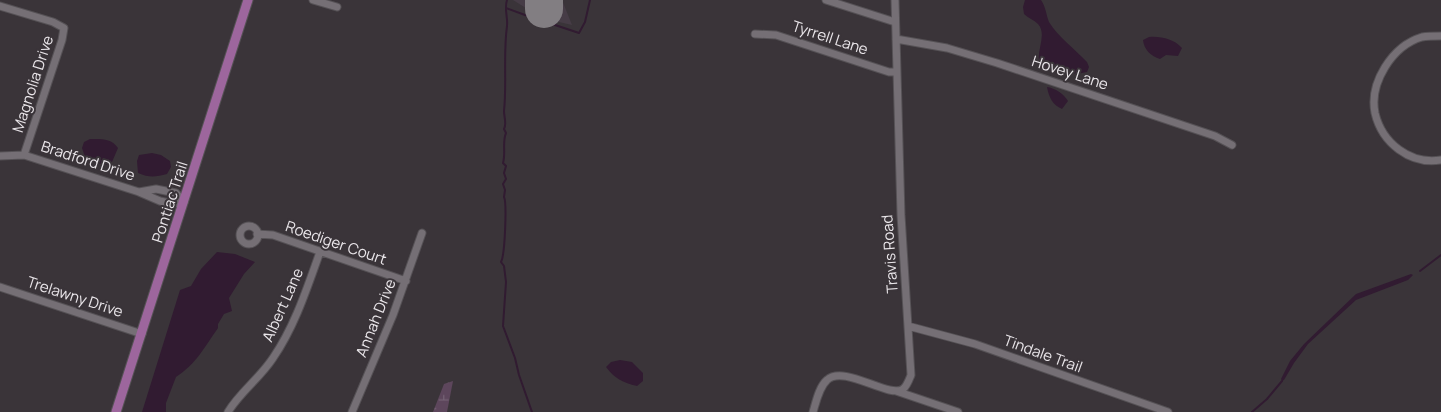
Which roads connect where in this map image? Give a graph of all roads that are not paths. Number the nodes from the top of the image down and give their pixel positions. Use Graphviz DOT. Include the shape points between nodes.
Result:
graph roads {
  1 [pos="248,0"];
  2 [pos="313,0"];
  3 [pos="826,0"];
  4 [pos="896,0"];
  5 [pos="0,6"];
  6 [pos="337,7"];
  7 [pos="895,22"];
  8 [pos="755,34"];
  9 [pos="1441,36"];
  10 [pos="896,39"];
  11 [pos="896,72"];
  12 [pos="1232,145"];
  13 [pos="24,155"];
  14 [pos="0,156"];
  15 [pos="1441,160"];
  16 [pos="139,192"];
  17 [pos="184,202"];
  18 [pos="257,234"];
  19 [pos="422,234"];
  20 [pos="320,252"];
  21 [pos="406,281"];
  22 [pos="0,287"];
  23 [pos="908,326"];
  24 [pos="142,334"];
  25 [pos="894,390"];
  26 [pos="116,412"];
  27 [pos="228,412"];
  28 [pos="352,412"];
  29 [pos="813,412"];
  30 [pos="958,412"];
  31 [pos="1168,412"];
  1 -- 17 [label="main road, Pontiac Trail"];
  2 -- 6 [label="street"];
  3 -- 7 [label="street"];
  4 -- 7 [label="street, Travis Road"];
  5 -- 13 [label="street, Magnolia Drive" via="64,28"];
  7 -- 10 [label="street, Travis Road"];
  8 -- 11 [label="street, Tyrrell Lane" via="776,35"];
  9 -- 15 [label="street" via="1423,37 1396,52 1376,89 1375,113 1383,132 1397,148 1418,160"];
  10 -- 11 [label="street, Travis Road"];
  10 -- 12 [label="street, Hovey Lane" via="947,48 997,63 1215,136"];
  11 -- 23 [label="street, Travis Road"];
  13 -- 14 [label="street, Bradford Drive"];
  13 -- 16 [label="street, Bradford Drive"];
  16 -- 17 [label="street, Bradford Drive" via="173,204"];
  16 -- 17 [label="street, Bradford Drive" via="156,189 176,193"];
  17 -- 24 [label="main road, Pontiac Trail"];
  18 -- 20 [label="street, Roediger Court" via="272,235"];
  19 -- 21 [label="street, Annah Drive"];
  20 -- 21 [label="street, Roediger Court"];
  20 -- 27 [label="street, Albert Lane" via="293,323 280,347"];
  21 -- 28 [label="street, Annah Drive"];
  22 -- 24 [label="street, Trelawny Drive"];
  23 -- 25 [label="street, Travis Road" via="911,375 903,389"];
  23 -- 31 [label="street, Tindale Trail" via="984,347"];
  24 -- 26 [label="main road, Pontiac Trail"];
  25 -- 29 [label="street" via="834,376 827,379 821,388"];
  25 -- 30 [label="street"];
}
